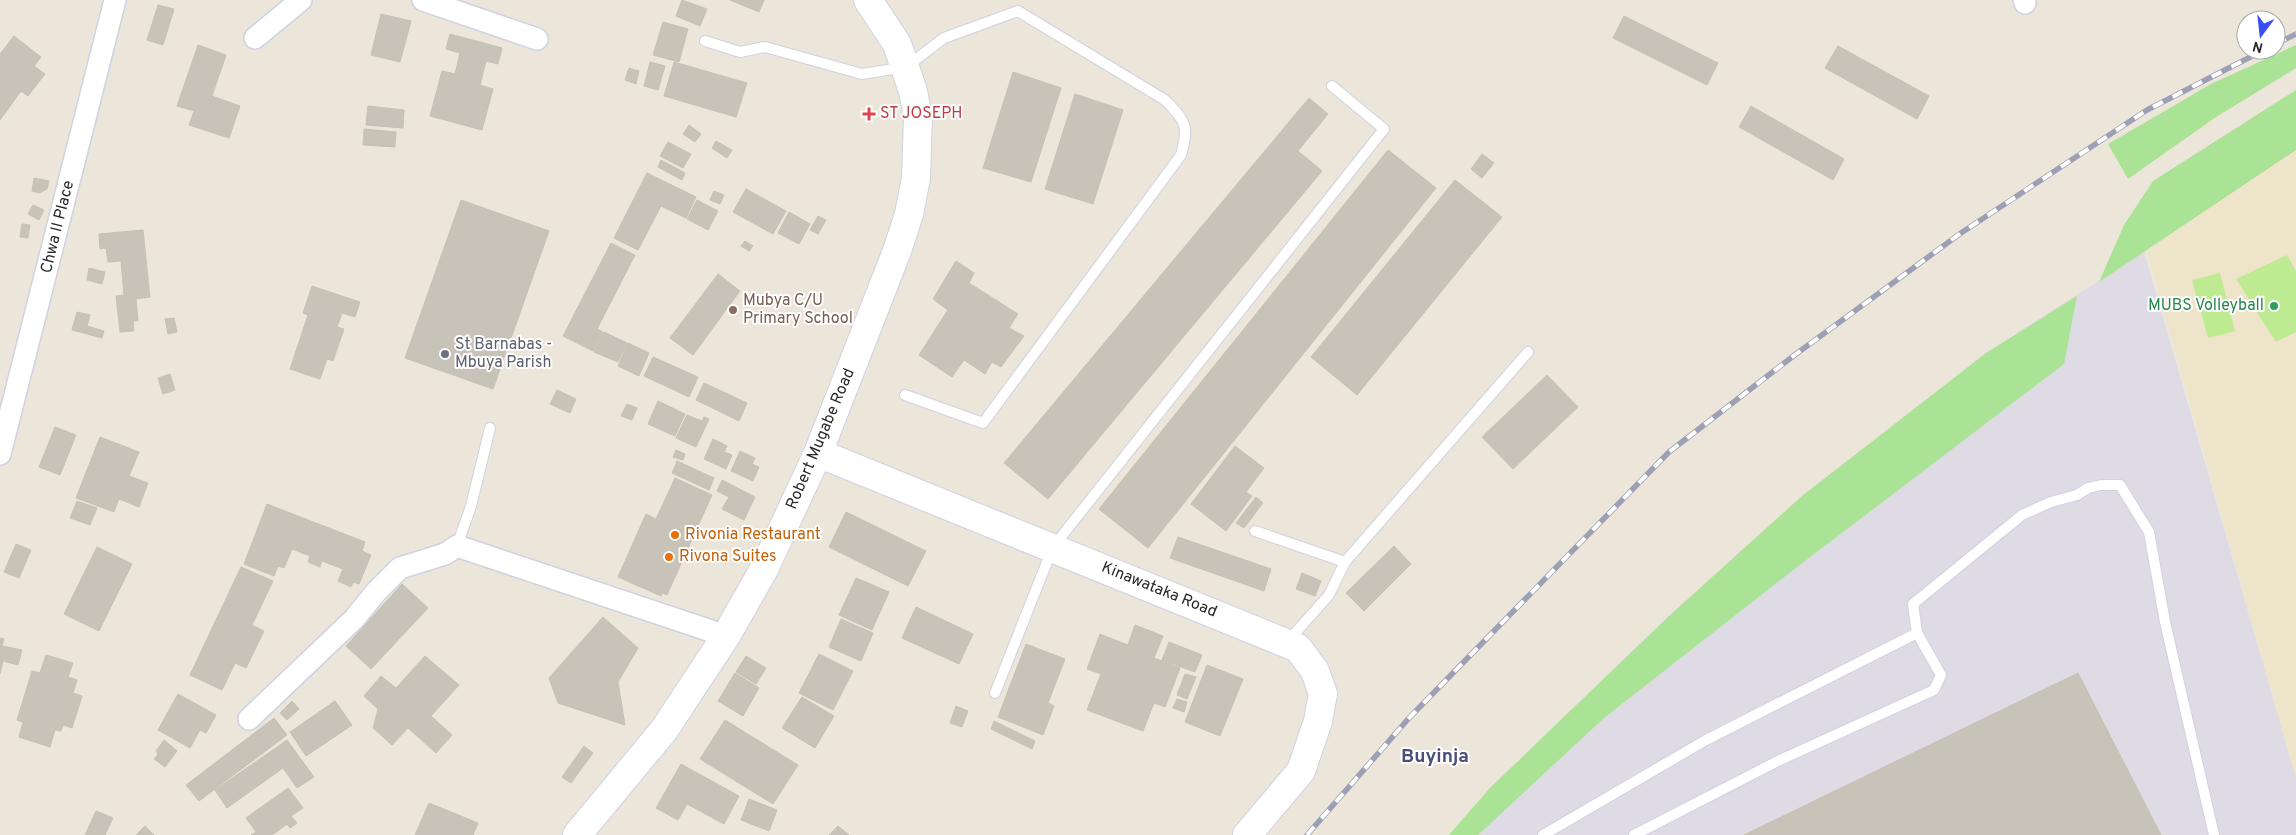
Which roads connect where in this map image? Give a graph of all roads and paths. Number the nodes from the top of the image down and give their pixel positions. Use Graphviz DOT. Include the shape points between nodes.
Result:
graph roads {
  1 [pos="116,0"];
  2 [pos="301,0"];
  3 [pos="423,0"];
  4 [pos="868,0"];
  5 [pos="255,38"];
  6 [pos="537,39"];
  7 [pos="705,41"];
  8 [pos="906,68"];
  9 [pos="1332,86"];
  10 [pos="1528,352"];
  11 [pos="906,395"];
  12 [pos="490,428"];
  13 [pos="818,453"];
  14 [pos="0,454"];
  15 [pos="1255,531"];
  16 [pos="457,546"];
  17 [pos="1053,548"];
  18 [pos="1345,562"];
  19 [pos="1917,633"];
  20 [pos="726,636"];
  21 [pos="1287,642"];
  22 [pos="995,693"];
  23 [pos="249,720"];
  24 [pos="577,835"];
  25 [pos="1247,835"];
  26 [pos="1543,835"];
  27 [pos="1634,835"];
  28 [pos="2214,835"];
  1 -- 14 [label="street, Chwa II Place"];
  2 -- 5 [label="street"];
  3 -- 6 [label="street"];
  4 -- 8 [label="street, Robert Mugabe Road" via="897,44"];
  7 -- 8 [label="lane" via="740,52 765,47 862,74"];
  8 -- 11 [label="lane" via="944,38 1018,11 1165,100 1182,117 1186,136 1181,155 983,424"];
  8 -- 13 [label="street, Robert Mugabe Road" via="918,118 916,178 909,214"];
  9 -- 17 [label="lane" via="1384,129"];
  10 -- 18 [label="lane"];
  12 -- 16 [label="lane" via="471,506"];
  13 -- 17 [label="street, Kinawataka Road"];
  13 -- 20 [label="street, Robert Mugabe Road" via="764,569"];
  15 -- 18 [label="lane"];
  16 -- 20 [label="street"];
  16 -- 23 [label="street" via="445,554 400,568 354,619"];
  17 -- 21 [label="street, Kinawataka Road"];
  17 -- 22 [label="lane"];
  18 -- 21 [label="lane" via="1329,595"];
  19 -- 26 [label="lane" via="1706,740"];
  19 -- 27 [label="lane" via="1941,675 1934,690 1780,760"];
  19 -- 28 [label="lane" via="1913,604 2022,515 2088,488 2120,484 2149,532 2165,622"];
  20 -- 24 [label="street, Robert Mugabe Road" via="664,730"];
  21 -- 25 [label="street, Kinawataka Road" via="1298,648 1315,671 1324,694 1301,771"];
}
